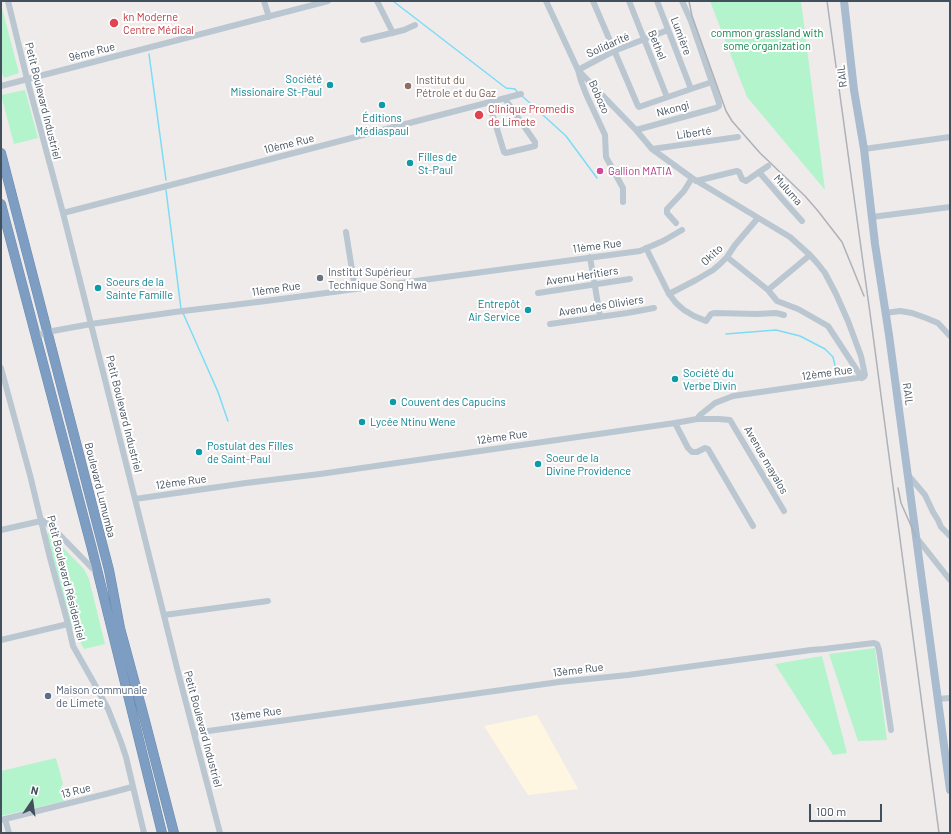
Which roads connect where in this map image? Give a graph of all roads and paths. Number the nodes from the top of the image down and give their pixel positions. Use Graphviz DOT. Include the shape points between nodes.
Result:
graph roads {
  1 [pos="8,1"];
  2 [pos="264,1"];
  3 [pos="328,1"];
  4 [pos="377,1"];
  5 [pos="546,1"];
  6 [pos="593,1"];
  7 [pos="629,1"];
  8 [pos="657,1"];
  9 [pos="682,1"];
  10 [pos="844,1"];
  11 [pos="269,17"];
  12 [pos="415,25"];
  13 [pos="668,30"];
  14 [pos="393,33"];
  15 [pos="363,40"];
  16 [pos="644,40"];
  17 [pos="614,51"];
  18 [pos="578,70"];
  19 [pos="27,79"];
  20 [pos="712,82"];
  21 [pos="1,86"];
  22 [pos="691,89"];
  23 [pos="521,94"];
  24 [pos="667,97"];
  25 [pos="505,98"];
  26 [pos="489,103"];
  27 [pos="636,130"];
  28 [pos="738,137"];
  29 [pos="950,137"];
  30 [pos="652,149"];
  31 [pos="864,149"];
  32 [pos="1,153"];
  33 [pos="768,166"];
  34 [pos="759,172"];
  35 [pos="694,179"];
  36 [pos="623,202"];
  37 [pos="14,206"];
  38 [pos="1,207"];
  39 [pos="950,207"];
  40 [pos="63,213"];
  41 [pos="872,217"];
  42 [pos="18,218"];
  43 [pos="758,218"];
  44 [pos="802,220"];
  45 [pos="3,221"];
  46 [pos="676,223"];
  47 [pos="682,230"];
  48 [pos="346,232"];
  49 [pos="646,248"];
  50 [pos="810,255"];
  51 [pos="590,257"];
  52 [pos="727,257"];
  53 [pos="630,279"];
  54 [pos="595,284"];
  55 [pos="355,289"];
  56 [pos="768,290"];
  57 [pos="538,293"];
  58 [pos="669,294"];
  59 [pos="654,308"];
  60 [pos="885,313"];
  61 [pos="784,315"];
  62 [pos="600,316"];
  63 [pos="91,324"];
  64 [pos="550,324"];
  65 [pos="47,332"];
  66 [pos="36,336"];
  67 [pos="950,336"];
  68 [pos="1,368"];
  69 [pos="2,377"];
  70 [pos="863,378"];
  71 [pos="697,419"];
  72 [pos="675,423"];
  73 [pos="908,475"];
  74 [pos="136,499"];
  75 [pos="784,511"];
  76 [pos="41,521"];
  77 [pos="753,526"];
  78 [pos="1,530"];
  79 [pos="950,536"];
  80 [pos="916,537"];
  81 [pos="97,572"];
  82 [pos="950,580"];
  83 [pos="268,601"];
  84 [pos="164,615"];
  85 [pos="68,624"];
  86 [pos="1,640"];
  87 [pos="950,698"];
  88 [pos="938,699"];
  89 [pos="891,730"];
  90 [pos="194,733"];
  91 [pos="132,787"];
  92 [pos="950,790"];
  93 [pos="3,820"];
  94 [pos="9,833"];
  95 [pos="144,833"];
  96 [pos="162,833"];
  97 [pos="174,833"];
  98 [pos="220,833"];
  1 -- 19 [label="street, Petit Boulevard Industriel"];
  2 -- 11 [label="street"];
  3 -- 11 [label="street, 9ème Rue"];
  4 -- 14 [label="street"];
  5 -- 18 [label="street, Bobozo"];
  6 -- 17 [label="street"];
  7 -- 16 [label="street, Bethel"];
  8 -- 13 [label="street, Lumière"];
  9 -- 20 [label="street"];
  10 -- 31 [label="main road, RAIL" via="854,90"];
  11 -- 19 [label="street, 9ème Rue"];
  12 -- 14 [label="street"];
  13 -- 16 [label="street, Solidarité"];
  13 -- 22 [label="street, Lumière"];
  14 -- 15 [label="street"];
  16 -- 17 [label="street, Solidarité"];
  16 -- 24 [label="street, Bethel"];
  17 -- 18 [label="street, Solidarité"];
  17 -- 24 [label="street" via="639,107"];
  18 -- 27 [label="street"];
  18 -- 36 [label="street, Bobozo" via="580,81 605,135 607,160 623,188"];
  19 -- 21 [label="street, 9ème Rue"];
  19 -- 40 [label="street, Petit Boulevard Industriel"];
  20 -- 22 [label="street"];
  20 -- 27 [label="street, Nkongi" via="719,103 716,108"];
  22 -- 24 [label="street"];
  23 -- 25 [label="street, 10ème Rue"];
  25 -- 26 [label="street, 10ème Rue"];
  25 -- 26 [label="street" via="535,142 535,146 506,153 503,151"];
  26 -- 40 [label="street, 10ème Rue"];
  27 -- 30 [label="street"];
  28 -- 30 [label="street, Liberté"];
  29 -- 31 [label="street"];
  30 -- 35 [label="street"];
  31 -- 41 [label="main road, RAIL"];
  32 -- 37 [label="highway, Boulevard Lumumba"];
  33 -- 34 [label="street"];
  34 -- 35 [label="street" via="746,181 735,171"];
  34 -- 44 [label="street, Muluma"];
  35 -- 43 [label="street"];
  35 -- 46 [label="street" via="666,209"];
  37 -- 38 [label="street"];
  37 -- 42 [label="highway, Boulevard Lumumba"];
  38 -- 45 [label="highway, Boulevard Lumumba"];
  39 -- 41 [label="street"];
  40 -- 63 [label="street, Petit Boulevard Industriel"];
  41 -- 60 [label="main road, RAIL"];
  42 -- 45 [label="street"];
  42 -- 65 [label="highway, Boulevard Lumumba"];
  43 -- 50 [label="street" via="790,237"];
  43 -- 52 [label="street, Okito"];
  45 -- 66 [label="highway, Boulevard Lumumba"];
  47 -- 49 [label="street, 11ème Rue"];
  48 -- 55 [label="street"];
  49 -- 51 [label="street, 11ème Rue" via="640,251"];
  49 -- 58 [label="street"];
  50 -- 56 [label="street"];
  50 -- 70 [label="street" via="825,273 848,321 861,356 865,375"];
  51 -- 54 [label="street"];
  51 -- 55 [label="street, 11ème Rue"];
  52 -- 56 [label="street"];
  52 -- 58 [label="street, Okito" via="713,270"];
  53 -- 54 [label="street, Avenu Heritiers"];
  54 -- 57 [label="street, Avenu Heritiers"];
  54 -- 62 [label="street"];
  55 -- 63 [label="street, 11ème Rue"];
  56 -- 70 [label="street" via="777,301 814,317 830,329"];
  58 -- 61 [label="street" via="684,310 704,320 714,313"];
  59 -- 62 [label="street, Avenu des Oliviers"];
  60 -- 67 [label="street" via="912,313 938,324"];
  60 -- 73 [label="main road, RAIL"];
  62 -- 64 [label="street, Avenu des Oliviers"];
  63 -- 65 [label="street, 11ème Rue"];
  63 -- 74 [label="street, Petit Boulevard Industriel"];
  65 -- 66 [label="street, 11ème Rue"];
  65 -- 97 [label="highway, Boulevard Lumumba"];
  66 -- 81 [label="highway, Boulevard Lumumba"];
  68 -- 69 [label="street, Petit Boulevard Résidentiel"];
  69 -- 76 [label="street, Petit Boulevard Résidentiel"];
  70 -- 71 [label="street, 12ème Rue" via="734,396 715,403"];
  71 -- 72 [label="street, 12ème Rue"];
  71 -- 75 [label="street, Avenue mayalos" via="730,420"];
  72 -- 74 [label="street, 12ème Rue"];
  72 -- 77 [label="street" via="692,452 708,449"];
  73 -- 79 [label="street" via="925,495 941,527"];
  73 -- 80 [label="main road, RAIL"];
  74 -- 84 [label="street, Petit Boulevard Industriel"];
  76 -- 78 [label="street"];
  76 -- 81 [label="street" via="51,526"];
  76 -- 85 [label="street, Petit Boulevard Résidentiel"];
  80 -- 82 [label="street"];
  80 -- 88 [label="main road, RAIL"];
  81 -- 96 [label="highway, Boulevard Lumumba"];
  83 -- 84 [label="street"];
  84 -- 90 [label="street, Petit Boulevard Industriel"];
  85 -- 86 [label="street"];
  85 -- 91 [label="street, Petit Boulevard Résidentiel" via="72,646 108,709 121,742"];
  87 -- 88 [label="street"];
  88 -- 92 [label="main road, RAIL"];
  89 -- 90 [label="street, 13ème Rue" via="879,650 874,643 552,683"];
  90 -- 98 [label="street, Petit Boulevard Industriel"];
  91 -- 93 [label="street, 13 Rue"];
  91 -- 95 [label="street, Petit Boulevard Résidentiel"];
  93 -- 94 [label="street"];
}
